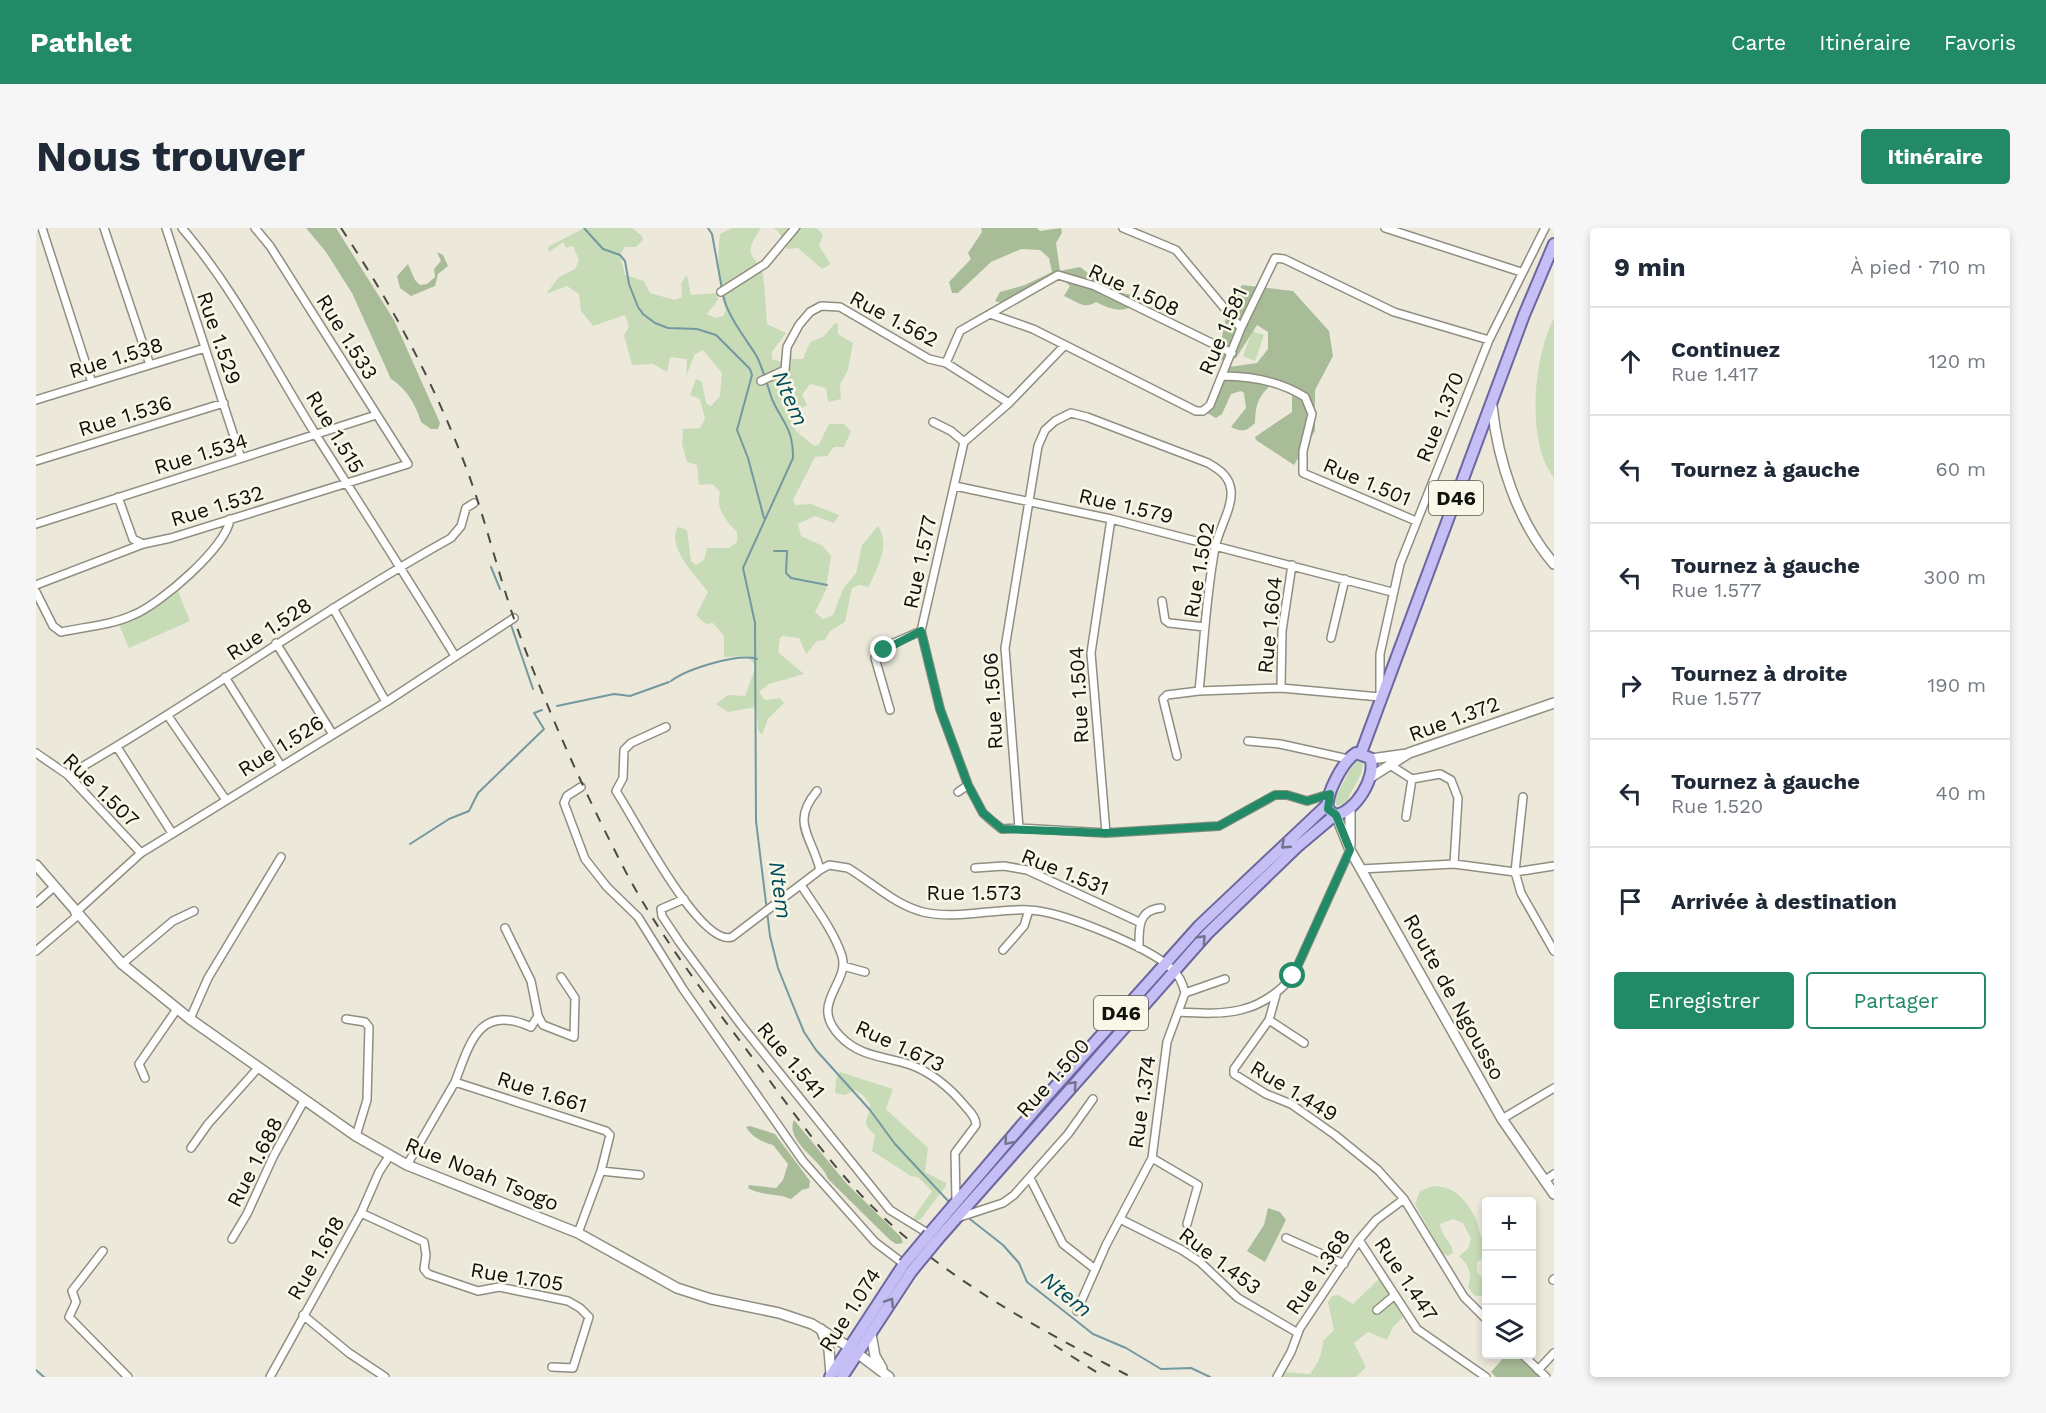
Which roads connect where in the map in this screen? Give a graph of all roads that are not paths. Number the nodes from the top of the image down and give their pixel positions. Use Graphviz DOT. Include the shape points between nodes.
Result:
graph roads {
  1 [pos="42,228"];
  2 [pos="104,228"];
  3 [pos="166,228"];
  4 [pos="182,228"];
  5 [pos="255,228"];
  6 [pos="795,228"];
  7 [pos="1123,228"];
  8 [pos="1386,228"];
  9 [pos="1545,228"];
  10 [pos="1554,244"];
  11 [pos="1521,272"];
  12 [pos="721,292"];
  13 [pos="990,314"];
  14 [pos="1241,328"];
  15 [pos="1489,340"];
  16 [pos="1064,346"];
  17 [pos="205,348"];
  18 [pos="1232,353"];
  19 [pos="946,363"];
  20 [pos="150,365"];
  21 [pos="1222,376"];
  22 [pos="761,381"];
  23 [pos="92,383"];
  24 [pos="36,400"];
  25 [pos="224,403"];
  26 [pos="1009,403"];
  27 [pos="1492,406"];
  28 [pos="376,415"];
  29 [pos="933,422"];
  30 [pos="316,435"];
  31 [pos="964,442"];
  32 [pos="242,458"];
  33 [pos="36,461"];
  34 [pos="408,464"];
  35 [pos="347,484"];
  36 [pos="955,486"];
  37 [pos="118,497"];
  38 [pos="1028,501"];
  39 [pos="474,503"];
  40 [pos="230,519"];
  41 [pos="1111,519"];
  42 [pos="1416,521"];
  43 [pos="36,524"];
  44 [pos="143,544"];
  45 [pos="1216,545"];
  46 [pos="1554,564"];
  47 [pos="1292,565"];
  48 [pos="400,566"];
  49 [pos="1345,579"];
  50 [pos="36,585"];
  51 [pos="36,592"];
  52 [pos="1392,592"];
  53 [pos="1162,601"];
  54 [pos="333,608"];
  55 [pos="513,618"];
  56 [pos="1205,627"];
  57 [pos="921,631"];
  58 [pos="1330,638"];
  59 [pos="276,643"];
  60 [pos="455,656"];
  61 [pos="225,676"];
  62 [pos="1281,688"];
  63 [pos="1199,691"];
  64 [pos="1380,697"];
  65 [pos="386,702"];
  66 [pos="1554,703"];
  67 [pos="890,710"];
  68 [pos="168,716"];
  69 [pos="666,727"];
  70 [pos="332,733"];
  71 [pos="1248,741"];
  72 [pos="117,747"];
  73 [pos="36,753"];
  74 [pos="1361,753"];
  75 [pos="1409,753"];
  76 [pos="1177,756"];
  77 [pos="1348,759"];
  78 [pos="1371,759"];
  79 [pos="1390,765"];
  80 [pos="281,766"];
  81 [pos="68,775"];
  82 [pos="1371,777"];
  83 [pos="1412,779"];
  84 [pos="968,785"];
  85 [pos="581,787"];
  86 [pos="817,791"];
  87 [pos="958,792"];
  88 [pos="1523,797"];
  89 [pos="1329,799"];
  90 [pos="226,800"];
  91 [pos="1350,809"];
  92 [pos="1335,815"];
  93 [pos="1407,817"];
  94 [pos="1019,828"];
  95 [pos="172,833"];
  96 [pos="1106,833"];
  97 [pos="1350,850"];
  98 [pos="141,853"];
  99 [pos="281,857"];
  100 [pos="1454,864"];
  101 [pos="36,866"];
  102 [pos="1554,866"];
  103 [pos="975,868"];
  104 [pos="1361,869"];
  105 [pos="820,870"];
  106 [pos="1515,872"];
  107 [pos="801,885"];
  108 [pos="54,887"];
  109 [pos="684,899"];
  110 [pos="36,903"];
  111 [pos="1161,908"];
  112 [pos="1029,910"];
  113 [pos="194,911"];
  114 [pos="76,915"];
  115 [pos="1139,922"];
  116 [pos="505,928"];
  117 [pos="1139,948"];
  118 [pos="1003,950"];
  119 [pos="36,951"];
  120 [pos="1554,951"];
  121 [pos="122,964"];
  122 [pos="843,966"];
  123 [pos="1170,967"];
  124 [pos="865,972"];
  125 [pos="561,977"];
  126 [pos="1225,979"];
  127 [pos="1185,993"];
  128 [pos="1276,995"];
  129 [pos="177,1009"];
  130 [pos="1178,1012"];
  131 [pos="538,1016"];
  132 [pos="190,1019"];
  133 [pos="346,1019"];
  134 [pos="1269,1020"];
  135 [pos="1304,1043"];
  136 [pos="258,1068"];
  137 [pos="145,1078"];
  138 [pos="455,1082"];
  139 [pos="1554,1088"];
  140 [pos="305,1099"];
  141 [pos="1093,1099"];
  142 [pos="1502,1119"];
  143 [pos="356,1136"];
  144 [pos="191,1148"];
  145 [pos="390,1155"];
  146 [pos="1152,1158"];
  147 [pos="406,1165"];
  148 [pos="601,1171"];
  149 [pos="1554,1174"];
  150 [pos="640,1175"];
  151 [pos="1030,1178"];
  152 [pos="1544,1181"];
  153 [pos="1554,1194"];
  154 [pos="1404,1199"];
  155 [pos="956,1200"];
  156 [pos="361,1213"];
  157 [pos="957,1218"];
  158 [pos="1120,1219"];
  159 [pos="1187,1224"];
  160 [pos="578,1233"];
  161 [pos="933,1237"];
  162 [pos="1286,1238"];
  163 [pos="232,1239"];
  164 [pos="1359,1240"];
  165 [pos="103,1251"];
  166 [pos="1344,1263"];
  167 [pos="908,1268"];
  168 [pos="1095,1269"];
  169 [pos="1395,1295"];
  170 [pos="1377,1310"];
  171 [pos="1077,1311"];
  172 [pos="303,1315"];
  173 [pos="1482,1315"];
  174 [pos="821,1329"];
  175 [pos="1298,1333"];
  176 [pos="872,1334"];
  177 [pos="854,1350"];
  178 [pos="1554,1353"];
  179 [pos="1527,1359"];
  180 [pos="552,1367"];
  181 [pos="1538,1370"];
  182 [pos="834,1376"];
  183 [pos="128,1377"];
  184 [pos="270,1377"];
  185 [pos="385,1377"];
  186 [pos="889,1377"];
  187 [pos="1276,1377"];
  188 [pos="1486,1377"];
  189 [pos="1546,1377"];
  1 -- 23 [label="street"];
  2 -- 20 [label="street"];
  3 -- 17 [label="street, Rue 1.529"];
  4 -- 30 [label="street, Rue 1.515" via="249,321"];
  5 -- 28 [label="street, Rue 1.533"];
  6 -- 12 [label="street" via="765,264"];
  7 -- 14 [label="street" via="1176,250"];
  8 -- 11 [label="street"];
  9 -- 11 [label="street, Rue 1.370"];
  10 -- 27 [label="main road, D46"];
  11 -- 15 [label="street, Rue 1.370"];
  13 -- 16 [label="street, Rue 1.581" via="1033,328"];
  13 -- 18 [label="street, Rue 1.508" via="1058,275 1095,286"];
  13 -- 19 [label="street, Rue 1.508" via="960,331"];
  14 -- 15 [label="street, Rue 1.581" via="1269,267 1279,257 1394,312"];
  14 -- 18 [label="street, Rue 1.581"];
  15 -- 42 [label="street, Rue 1.370"];
  16 -- 21 [label="street, Rue 1.581" via="1196,411 1210,405"];
  16 -- 26 [label="street"];
  17 -- 20 [label="street, Rue 1.538"];
  17 -- 25 [label="street, Rue 1.529"];
  18 -- 21 [label="street, Rue 1.581"];
  19 -- 22 [label="street, Rue 1.562" via="929,359 850,311 821,306 799,325 787,347 785,370"];
  19 -- 26 [label="street, Rue 1.562"];
  20 -- 23 [label="street, Rue 1.538"];
  21 -- 42 [label="street, Rue 1.501" via="1272,381 1299,393 1310,404 1312,424 1303,451 1303,472"];
  23 -- 24 [label="street, Rue 1.538"];
  25 -- 32 [label="street, Rue 1.529"];
  25 -- 33 [label="street, Rue 1.536"];
  26 -- 31 [label="street"];
  27 -- 46 [label="main road" via="1502,465 1518,507"];
  27 -- 64 [label="main road, D46"];
  28 -- 30 [label="street, Rue 1.534"];
  28 -- 34 [label="street, Rue 1.533"];
  29 -- 31 [label="street"];
  30 -- 32 [label="street, Rue 1.534"];
  30 -- 35 [label="street, Rue 1.515"];
  31 -- 36 [label="street, Rue 1.577"];
  32 -- 37 [label="street, Rue 1.534"];
  34 -- 35 [label="street, Rue 1.532"];
  35 -- 40 [label="street, Rue 1.532"];
  35 -- 48 [label="street, Rue 1.515"];
  36 -- 38 [label="street, Rue 1.579"];
  36 -- 57 [label="street, Rue 1.577"];
  37 -- 43 [label="street, Rue 1.534"];
  37 -- 44 [label="street" via="133,539"];
  38 -- 41 [label="street, Rue 1.579"];
  38 -- 45 [label="street, Rue 1.502" via="1044,430 1071,412 1209,463 1221,471 1229,480 1232,493"];
  38 -- 94 [label="street, Rue 1.506" via="1005,648"];
  39 -- 48 [label="street, Rue 1.528" via="463,512 455,535"];
  40 -- 44 [label="street, Rue 1.532"];
  40 -- 51 [label="street" via="222,540 194,571 134,615 61,632 53,626"];
  41 -- 45 [label="street, Rue 1.579"];
  41 -- 96 [label="street, Rue 1.504" via="1090,653"];
  42 -- 52 [label="street, Rue 1.370"];
  44 -- 50 [label="street, Rue 1.532"];
  45 -- 47 [label="street, Rue 1.579"];
  45 -- 56 [label="street, Rue 1.502"];
  47 -- 49 [label="street, Rue 1.579"];
  47 -- 62 [label="street, Rue 1.604" via="1282,631"];
  48 -- 54 [label="street, Rue 1.528"];
  48 -- 60 [label="street, Rue 1.515"];
  49 -- 52 [label="street, Rue 1.579"];
  49 -- 58 [label="street"];
  52 -- 64 [label="street, Rue 1.370" via="1380,654"];
  53 -- 56 [label="street" via="1169,623"];
  54 -- 59 [label="street, Rue 1.528"];
  54 -- 65 [label="street"];
  55 -- 60 [label="street, Rue 1.526"];
  56 -- 63 [label="street, Rue 1.502"];
  57 -- 67 [label="street" via="889,645 875,658"];
  57 -- 84 [label="street, Rue 1.577" via="938,702"];
  59 -- 61 [label="street, Rue 1.528"];
  59 -- 70 [label="street"];
  60 -- 65 [label="street, Rue 1.526"];
  61 -- 68 [label="street, Rue 1.528"];
  61 -- 80 [label="street"];
  62 -- 63 [label="street"];
  62 -- 64 [label="street"];
  63 -- 76 [label="street" via="1167,695 1163,699"];
  64 -- 74 [label="main road, D46"];
  65 -- 70 [label="street, Rue 1.526"];
  66 -- 75 [label="main road, Rue 1.372"];
  68 -- 72 [label="street, Rue 1.528"];
  68 -- 90 [label="street"];
  69 -- 109 [label="street" via="624,750 623,778 616,791 668,880"];
  70 -- 80 [label="street, Rue 1.526"];
  71 -- 77 [label="street"];
  72 -- 81 [label="street, Rue 1.528"];
  72 -- 95 [label="street"];
  73 -- 81 [label="street, Rue 1.507"];
  74 -- 77 [label="main road"];
  74 -- 78 [label="main road"];
  75 -- 78 [label="main road"];
  75 -- 79 [label="main road, Rue 1.372"];
  77 -- 89 [label="main road, Rue 1.500"];
  78 -- 82 [label="main road"];
  79 -- 82 [label="main road, Rue 1.372"];
  79 -- 83 [label="street"];
  80 -- 90 [label="street, Rue 1.526"];
  81 -- 98 [label="street, Rue 1.507"];
  82 -- 91 [label="main road"];
  83 -- 93 [label="street"];
  83 -- 100 [label="street" via="1440,774 1451,780 1458,798"];
  84 -- 87 [label="street"];
  84 -- 94 [label="street, Rue 1.577" via="983,813 993,822 1002,829"];
  85 -- 167 [label="street" via="567,796 564,803 585,859 638,918 811,1173 875,1242"];
  86 -- 105 [label="street" via="802,816"];
  88 -- 106 [label="street"];
  89 -- 92 [label="main road"];
  89 -- 96 [label="street, Rue 1.577" via="1307,801 1275,795 1219,826"];
  89 -- 123 [label="main road, Rue 1.500 / D46, one-way" via="1199,926"];
  90 -- 95 [label="street, Rue 1.526"];
  91 -- 92 [label="main road, Rue 1.500"];
  91 -- 97 [label="main road"];
  92 -- 97 [label="main road, Route de Ngousso"];
  123 -- 92 [label="main road, Rue 1.500, one-way"];
  94 -- 96 [label="street, Rue 1.577"];
  95 -- 98 [label="street, Rue 1.526"];
  97 -- 104 [label="main road, Route de Ngousso"];
  97 -- 128 [label="street" via="1293,976"];
  98 -- 114 [label="street, Rue 1.526"];
  99 -- 132 [label="street" via="208,978"];
  100 -- 104 [label="street"];
  100 -- 106 [label="street"];
  101 -- 108 [label="main road, Rue Noah Tsogo"];
  102 -- 106 [label="street"];
  103 -- 115 [label="street, Rue 1.531" via="1004,866 1027,870"];
  104 -- 142 [label="main road, Route de Ngousso"];
  105 -- 107 [label="street"];
  105 -- 112 [label="street, Rue 1.573" via="829,865 848,868 891,897 923,912"];
  106 -- 120 [label="street" via="1521,893"];
  107 -- 109 [label="street" via="726,939 710,930"];
  107 -- 122 [label="street" via="832,934"];
  108 -- 110 [label="street"];
  108 -- 114 [label="main road, Rue Noah Tsogo"];
  109 -- 161 [label="street, Rue 1.541" via="661,909 680,943 890,1210"];
  111 -- 115 [label="street" via="1149,911"];
  112 -- 117 [label="street, Rue 1.573" via="1069,919"];
  112 -- 118 [label="street" via="1024,926"];
  113 -- 121 [label="street" via="154,935"];
  114 -- 119 [label="street, Rue 1.526"];
  114 -- 121 [label="main road, Rue Noah Tsogo"];
  115 -- 117 [label="street"];
  116 -- 131 [label="street" via="531,981"];
  117 -- 123 [label="street, Rue 1.573"];
  121 -- 129 [label="main road, Rue Noah Tsogo"];
  122 -- 124 [label="street"];
  122 -- 155 [label="street, Rue 1.673" via="827,1003 840,1036 871,1056 926,1072 956,1095 976,1119 976,1125 955,1153"];
  123 -- 127 [label="street"];
  123 -- 155 [label="main road, Rue 1.500 / D46, one-way"];
  157 -- 123 [label="main road, Rue 1.500, one-way"];
  125 -- 131 [label="street" via="575,998 574,1037 543,1025"];
  126 -- 127 [label="street"];
  127 -- 130 [label="street, Rue 1.374"];
  128 -- 130 [label="street" via="1236,1012"];
  128 -- 134 [label="street, Rue 1.449"];
  129 -- 132 [label="main road, Rue Noah Tsogo"];
  129 -- 137 [label="street" via="139,1064"];
  130 -- 146 [label="street, Rue 1.374" via="1167,1042"];
  131 -- 138 [label="street" via="531,1027 496,1021 482,1026 474,1035"];
  132 -- 136 [label="main road, Rue Noah Tsogo"];
  133 -- 143 [label="street" via="365,1022 369,1027 367,1100"];
  134 -- 135 [label="street"];
  134 -- 154 [label="street, Rue 1.449" via="1234,1074 1291,1104 1335,1135 1378,1170"];
  136 -- 140 [label="main road, Rue Noah Tsogo"];
  136 -- 144 [label="street"];
  138 -- 147 [label="street"];
  138 -- 148 [label="street, Rue 1.661" via="606,1131 610,1135"];
  139 -- 142 [label="street"];
  140 -- 143 [label="main road, Rue Noah Tsogo"];
  140 -- 163 [label="street, Rue 1.688"];
  141 -- 151 [label="street"];
  142 -- 152 [label="main road, Route de Ngousso"];
  143 -- 145 [label="main road, Rue Noah Tsogo"];
  145 -- 147 [label="main road, Rue Noah Tsogo"];
  145 -- 156 [label="street, Rue 1.618"];
  146 -- 158 [label="street, Rue 1.374"];
  146 -- 159 [label="street" via="1198,1185"];
  147 -- 160 [label="main road, Rue Noah Tsogo"];
  148 -- 150 [label="street"];
  148 -- 160 [label="street, Rue 1.661"];
  149 -- 152 [label="street"];
  151 -- 157 [label="street" via="1003,1203"];
  151 -- 168 [label="street" via="1063,1244"];
  152 -- 153 [label="main road, Route de Ngousso"];
  154 -- 164 [label="street, Rue 1.368" via="1381,1215"];
  154 -- 173 [label="street" via="1464,1297"];
  155 -- 161 [label="main road, Rue 1.500 / D46"];
  156 -- 172 [label="street, Rue 1.618"];
  156 -- 180 [label="street, Rue 1.705" via="424,1242 424,1269 428,1274 478,1291 499,1287 568,1301 580,1308 589,1317 573,1368"];
  157 -- 161 [label="main road, Rue 1.500"];
  158 -- 168 [label="street, Rue 1.374"];
  158 -- 175 [label="street, Rue 1.453" via="1182,1250 1238,1298"];
  160 -- 174 [label="main road, Rue Noah Tsogo" via="685,1291 796,1318"];
  161 -- 167 [label="main road, D46, bridge"];
  162 -- 166 [label="street"];
  164 -- 166 [label="street, Rue 1.368"];
  164 -- 169 [label="street, Rue 1.447"];
  165 -- 183 [label="street" via="72,1291 76,1302 69,1317"];
  166 -- 175 [label="street, Rue 1.368"];
  176 -- 167 [label="main road, one-way"];
  167 -- 177 [label="main road, Rue 1.074 / D46"];
  168 -- 171 [label="street, Rue 1.374"];
  169 -- 170 [label="street"];
  169 -- 188 [label="street, Rue 1.447" via="1417,1329"];
  172 -- 184 [label="street, Rue 1.618"];
  172 -- 185 [label="street"];
  174 -- 177 [label="main road, Rue Noah Tsogo"];
  174 -- 182 [label="main road" via="830,1350"];
  175 -- 187 [label="street, Rue 1.368"];
  176 -- 177 [label="main road, Rue 1.074"];
  176 -- 186 [label="main road" via="875,1356"];
  177 -- 182 [label="main road, Rue 1.074"];
  177 -- 186 [label="main road, Rue Noah Tsogo"];
  178 -- 181 [label="street"];
  179 -- 181 [label="street"];
  181 -- 189 [label="street"];
}
